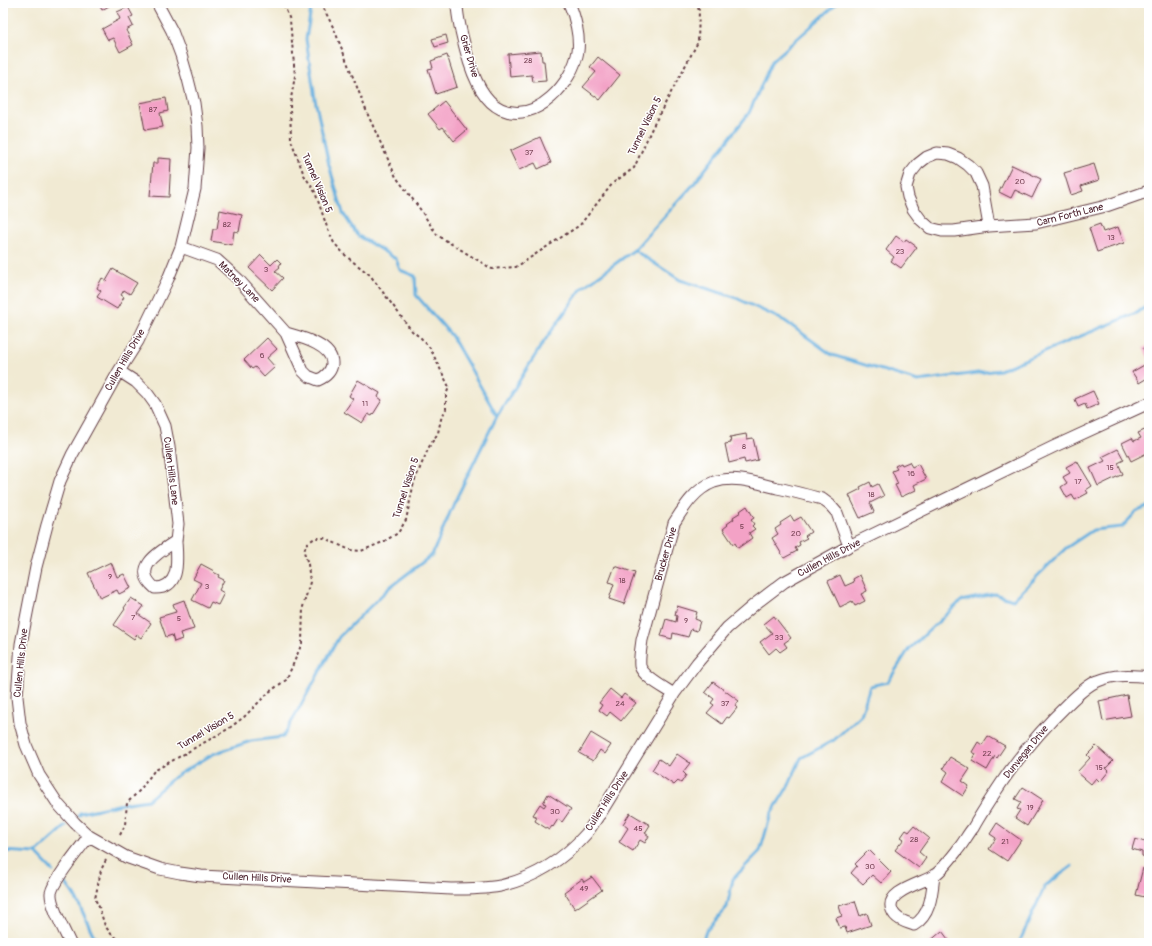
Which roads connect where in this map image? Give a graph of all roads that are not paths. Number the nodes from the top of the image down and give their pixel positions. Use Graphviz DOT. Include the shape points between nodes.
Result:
graph roads {
  1 [pos="157,3"];
  2 [pos="457,3"];
  3 [pos="569,3"];
  4 [pos="1149,191"];
  5 [pos="989,226"];
  6 [pos="181,247"];
  7 [pos="286,333"];
  8 [pos="119,371"];
  9 [pos="1149,403"];
  10 [pos="176,541"];
  11 [pos="850,546"];
  12 [pos="1149,677"];
  13 [pos="674,694"];
  14 [pos="89,836"];
  15 [pos="934,875"];
  16 [pos="70,943"];
  1 -- 6 [label="street, Cullen Hills Drive" via="181,55 197,126 195,189"];
  2 -- 3 [label="street, Grier Drive" via="460,28 477,84 494,105 516,113 534,108 551,98 574,65 578,41"];
  4 -- 5 [label="street, Carn Forth Lane" via="1106,206 1036,224"];
  5 -- 5 [label="street, Carn Forth Lane" via="982,186 976,173 958,158 937,153 927,157 910,174 906,187 908,198 921,220 930,228 954,231"];
  6 -- 7 [label="street, Matney Lane" via="217,260 228,269"];
  6 -- 8 [label="street, Cullen Hills Drive" via="154,310"];
  7 -- 7 [label="street, Matney Lane" via="308,376 318,380 328,374 332,367 329,353 314,343"];
  8 -- 10 [label="street, Cullen Hills Lane" via="147,393 165,426 178,524"];
  8 -- 14 [label="street, Cullen Hills Drive" via="60,481 35,575 21,644 17,691 20,723 39,775 58,804"];
  9 -- 11 [label="street, Cullen Hills Drive"];
  11 -- 13 [label="street, Cullen Hills Drive" via="784,582 755,604 727,628"];
  11 -- 13 [label="street, Brucker Drive" via="837,513 822,498 746,480 714,482 702,489 682,510 674,523 642,640 640,667 652,680"];
  12 -- 15 [label="street, Dunvegan Drive" via="1114,676 1096,681 1056,715 1028,746 960,846"];
  13 -- 14 [label="street, Cullen Hills Drive" via="587,833 555,862 539,872 499,886 450,889 201,876 160,868 126,857"];
  14 -- 16 [label="street" via="54,884 51,894 53,905"];
  15 -- 15 [label="street, Dunvegan Drive" via="898,893 892,901 893,914 914,925 921,921 930,902"];
}
